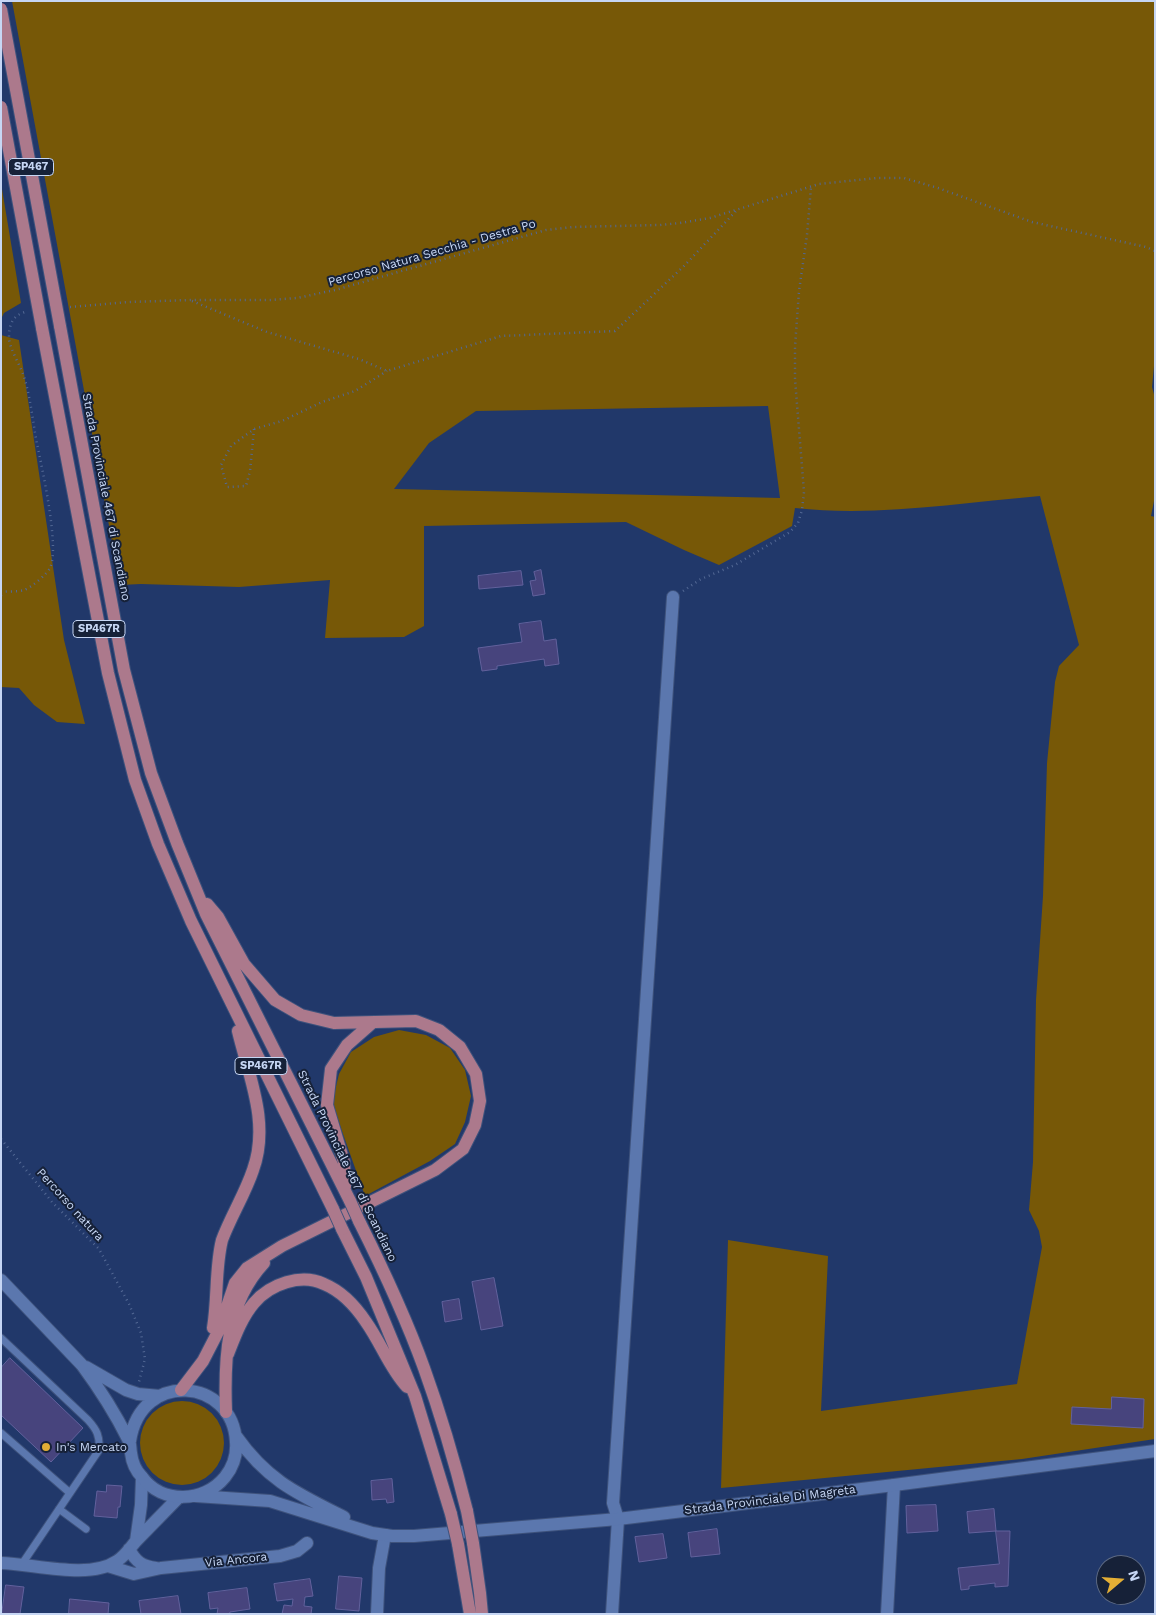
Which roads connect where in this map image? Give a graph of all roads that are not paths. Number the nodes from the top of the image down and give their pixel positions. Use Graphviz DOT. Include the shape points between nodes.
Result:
graph roads {
  1 [pos="1,10"];
  2 [pos="1,107"];
  3 [pos="60,326"];
  4 [pos="42,328"];
  5 [pos="673,597"];
  6 [pos="197,892"];
  7 [pos="233,1008"];
  8 [pos="372,1023"];
  9 [pos="348,1196"];
  10 [pos="274,1252"];
  11 [pos="1,1280"];
  12 [pos="1,1338"];
  13 [pos="228,1354"];
  14 [pos="203,1361"];
  15 [pos="82,1365"];
  16 [pos="182,1390"];
  17 [pos="160,1396"];
  18 [pos="415,1396"];
  19 [pos="226,1412"];
  20 [pos="1,1433"];
  21 [pos="236,1436"];
  22 [pos="130,1441"];
  23 [pos="1155,1451"];
  24 [pos="142,1478"];
  25 [pos="894,1485"];
  26 [pos="70,1493"];
  27 [pos="196,1496"];
  28 [pos="179,1497"];
  29 [pos="59,1509"];
  30 [pos="618,1519"];
  31 [pos="86,1529"];
  32 [pos="385,1535"];
  33 [pos="307,1544"];
  34 [pos="132,1545"];
  35 [pos="1,1563"];
  36 [pos="22,1564"];
  37 [pos="108,1566"];
  38 [pos="161,1568"];
  39 [pos="378,1614"];
  40 [pos="470,1614"];
  41 [pos="482,1614"];
  42 [pos="612,1614"];
  43 [pos="887,1614"];
  1 -- 3 [label="main road, Strada Provinciale 467 di Scandiano / SP467, bridge"];
  2 -- 4 [label="main road, SP467, bridge"];
  3 -- 6 [label="main road, Strada Provinciale 467 di Scandiano / SP467R" via="124,670 151,773"];
  4 -- 7 [label="main road, SP467R" via="108,673 135,780 191,921"];
  5 -- 30 [label="main road" via="613,1503"];
  6 -- 8 [label="main road" via="218,917 244,964 276,1000 301,1015 334,1023"];
  6 -- 9 [label="main road, Strada Provinciale 467 di Scandiano / SP467R"];
  7 -- 14 [label="main road" via="259,1111 259,1144 254,1170 219,1251 217,1307"];
  7 -- 18 [label="main road, SP467R, bridge" via="366,1277"];
  8 -- 9 [label="main road" via="347,1046 331,1069 327,1105 344,1162"];
  8 -- 10 [label="main road" via="416,1020 439,1030 460,1047 476,1074 480,1101 476,1125 463,1149 436,1170"];
  9 -- 41 [label="main road, Strada Provinciale 467 di Scandiano / SP467R, bridge" via="424,1368 467,1511"];
  10 -- 13 [label="main road" via="252,1275 240,1296 232,1321"];
  10 -- 14 [label="main road" via="247,1268 235,1283 219,1330"];
  11 -- 15 [label="main road"];
  12 -- 26 [label="lane" via="97,1430 99,1450"];
  13 -- 18 [label="main road" via="239,1326 255,1302 268,1290 287,1281 322,1283 337,1291 366,1322 398,1378"];
  13 -- 19 [label="main road" via="225,1367"];
  14 -- 16 [label="main road"];
  15 -- 17 [label="main road" via="126,1390"];
  15 -- 22 [label="main road"];
  16 -- 17 [label="main road"];
  16 -- 19 [label="main road" via="206,1396"];
  17 -- 22 [label="main road" via="138,1414"];
  18 -- 40 [label="main road, SP467R, bridge" via="451,1514"];
  19 -- 21 [label="main road"];
  20 -- 26 [label="lane"];
  21 -- 27 [label="main road" via="236,1453 230,1470 212,1489"];
  21 -- 32 [label="main road" via="272,1477 295,1493"];
  22 -- 24 [label="main road" via="135,1467"];
  23 -- 25 [label="main road, Strada Provinciale Di Magreta"];
  24 -- 28 [label="main road" via="158,1491"];
  24 -- 34 [label="main road" via="141,1505"];
  25 -- 30 [label="main road, Strada Provinciale Di Magreta"];
  25 -- 43 [label="main road"];
  26 -- 29 [label="lane"];
  27 -- 28 [label="main road"];
  27 -- 32 [label="main road" via="270,1501"];
  28 -- 34 [label="main road, Via Ancora"];
  29 -- 31 [label="lane"];
  29 -- 36 [label="lane"];
  30 -- 32 [label="main road, Strada Provinciale Di Magreta" via="414,1536"];
  30 -- 42 [label="main road"];
  32 -- 39 [label="main road"];
  33 -- 38 [label="main road, Via Ancora" via="280,1556"];
  34 -- 37 [label="main road, Via Ancora" via="118,1561"];
  34 -- 38 [label="main road, Via Ancora" via="137,1562 142,1566"];
  35 -- 36 [label="main road, Via Ancora"];
  36 -- 37 [label="main road, Via Ancora" via="83,1571"];
  37 -- 38 [label="main road, Via Ancora" via="134,1574"];
}
